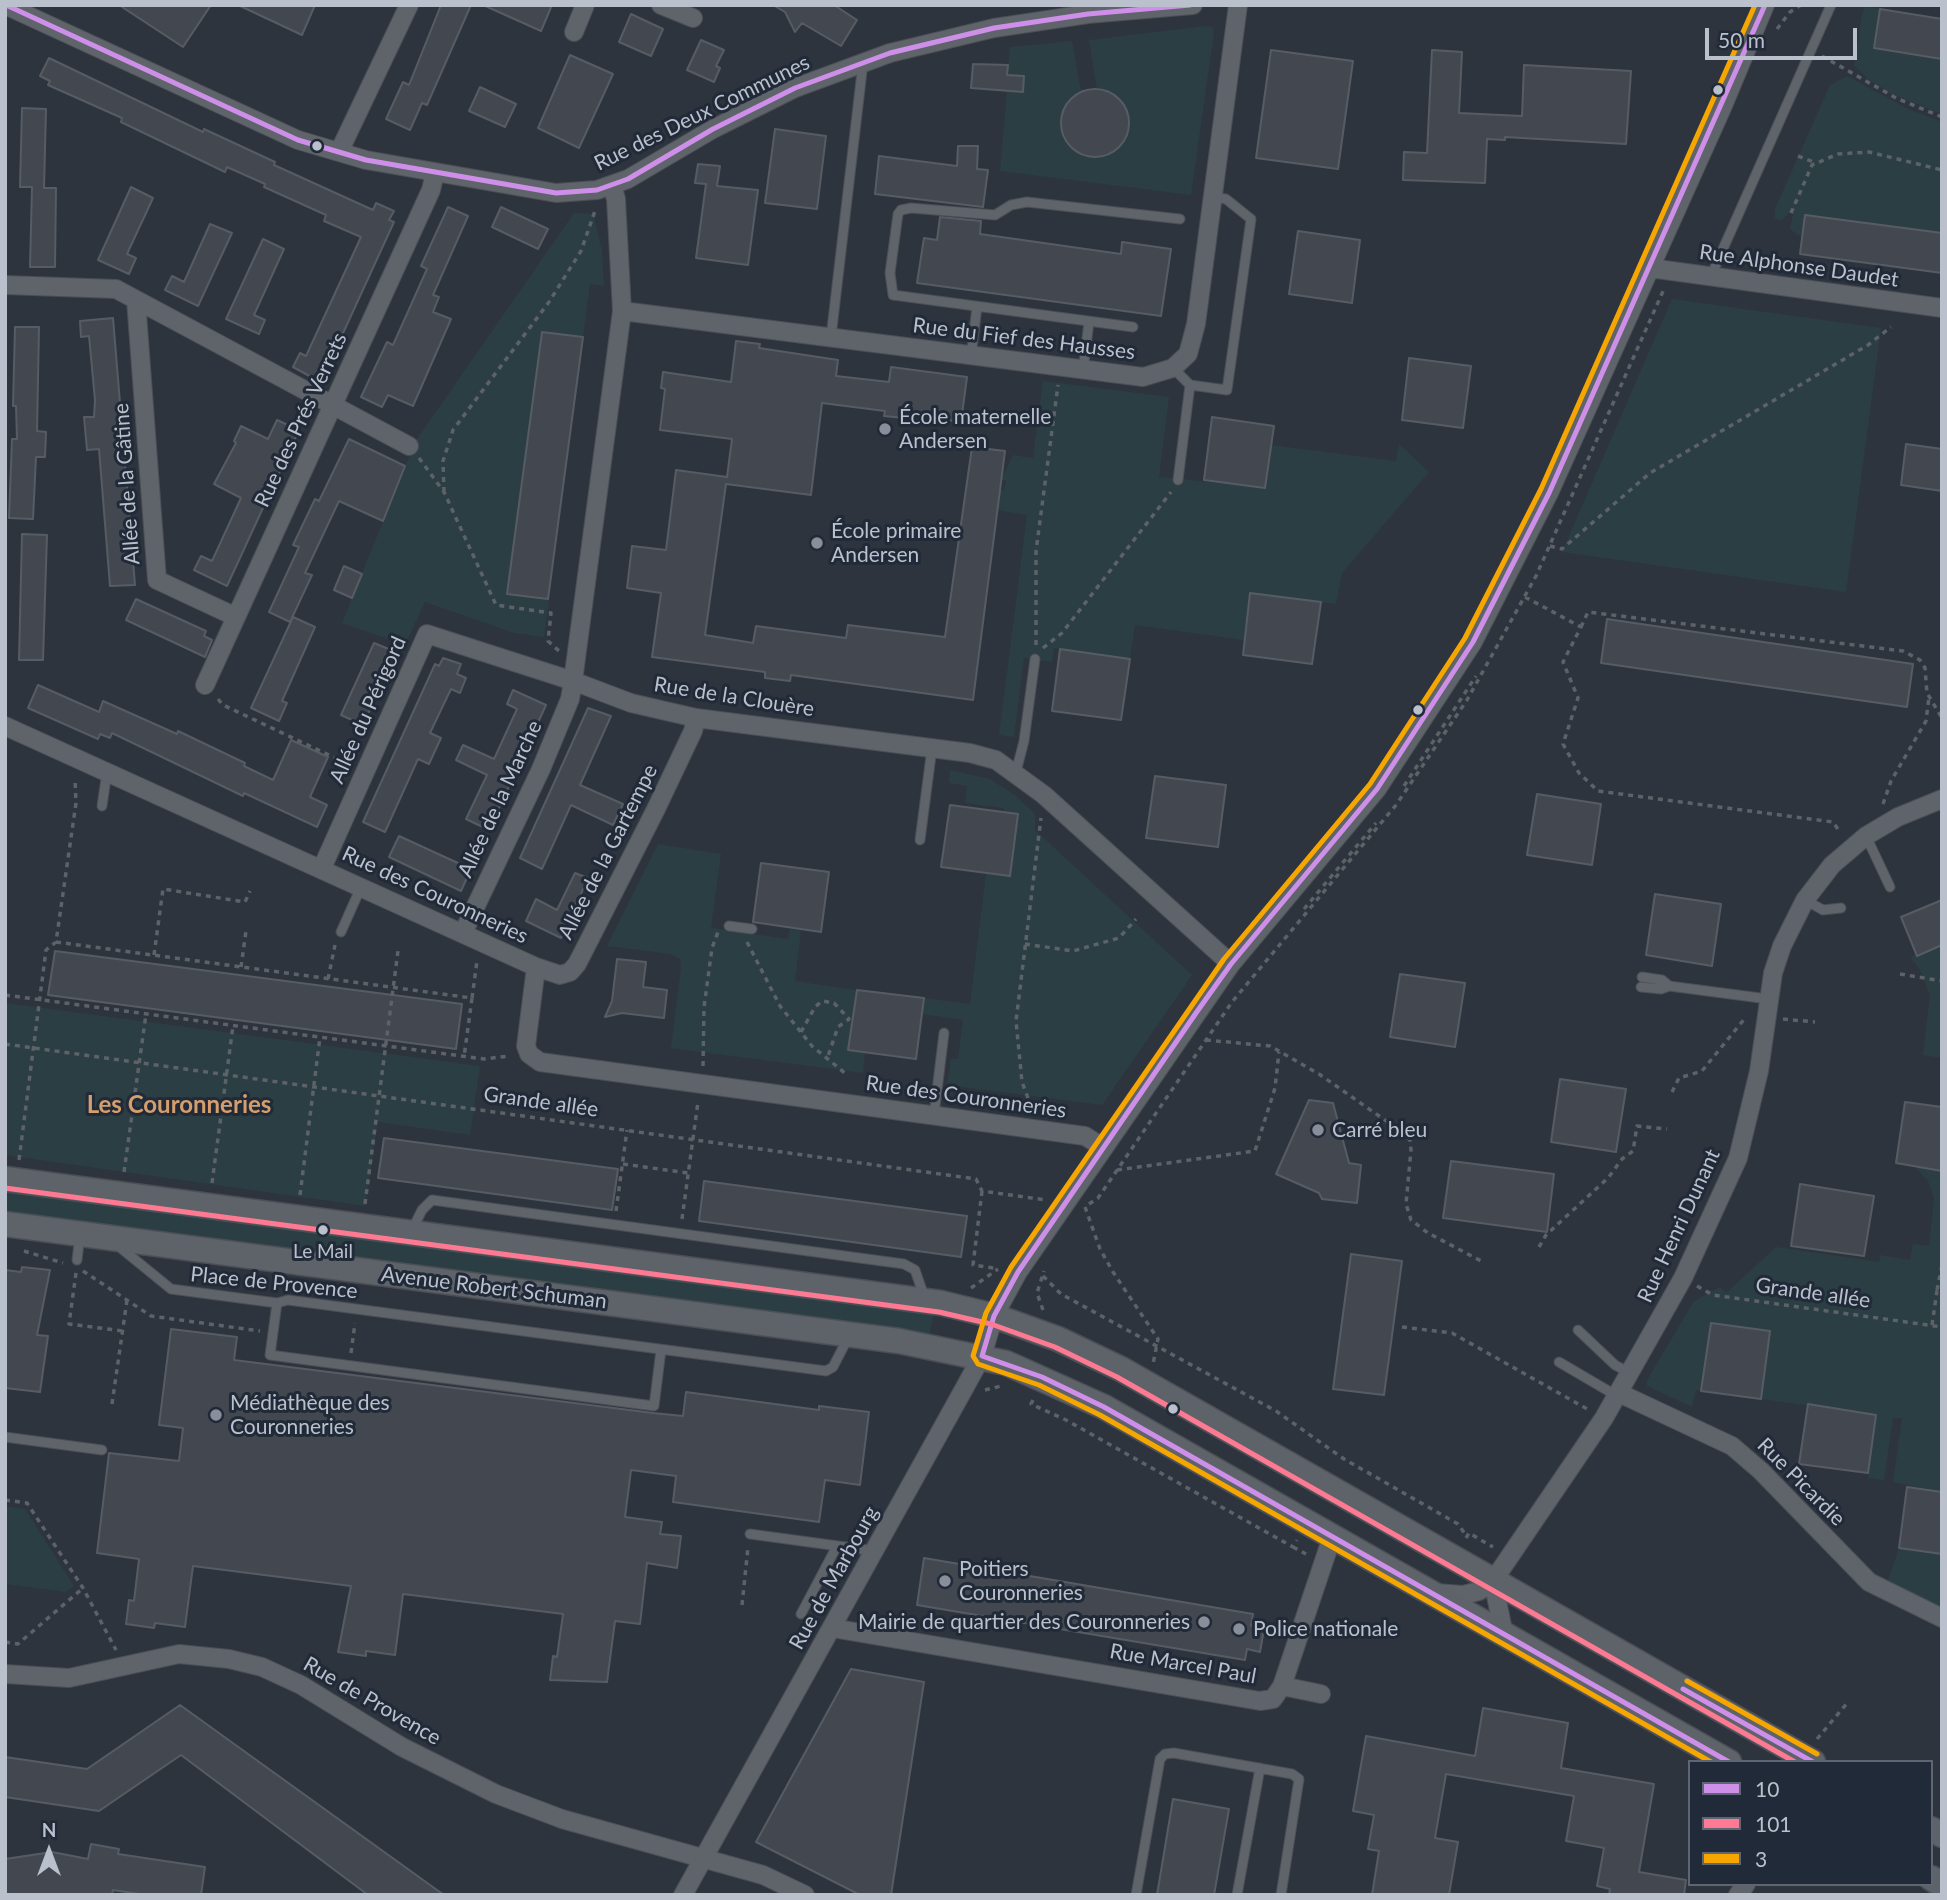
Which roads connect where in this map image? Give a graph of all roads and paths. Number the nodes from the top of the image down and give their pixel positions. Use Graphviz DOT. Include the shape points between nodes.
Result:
graph roads {
  1 [pos="5,5"];
  2 [pos="409,5"];
  3 [pos="586,5"];
  4 [pos="661,5"];
  5 [pos="1193,5"];
  6 [pos="1238,5"];
  7 [pos="1765,5"];
  8 [pos="1831,5"];
  9 [pos="1050,12"];
  10 [pos="693,19"];
  11 [pos="574,32"];
  12 [pos="1811,50"];
  13 [pos="863,63"];
  14 [pos="1942,117"];
  15 [pos="339,152"];
  16 [pos="1798,156"];
  17 [pos="1816,163"];
  18 [pos="1942,170"];
  19 [pos="435,173"];
  20 [pos="614,192"];
  21 [pos="1213,197"];
  22 [pos="1791,213"];
  23 [pos="1180,219"];
  24 [pos="1650,268"];
  25 [pos="1711,276"];
  26 [pos="5,285"];
  27 [pos="136,300"];
  28 [pos="977,307"];
  29 [pos="1942,309"];
  30 [pos="622,311"];
  31 [pos="1089,322"];
  32 [pos="1133,327"];
  33 [pos="1891,327"];
  34 [pos="831,337"];
  35 [pos="971,356"];
  36 [pos="1060,368"];
  37 [pos="1173,368"];
  38 [pos="1083,370"];
  39 [pos="1190,385"];
  40 [pos="333,405"];
  41 [pos="409,446"];
  42 [pos="1178,480"];
  43 [pos="444,492"];
  44 [pos="1550,546"];
  45 [pos="1504,586"];
  46 [pos="234,616"];
  47 [pos="1581,626"];
  48 [pos="559,652"];
  49 [pos="1035,659"];
  50 [pos="573,681"];
  51 [pos="205,685"];
  52 [pos="1929,696"];
  53 [pos="696,718"];
  54 [pos="1942,718"];
  55 [pos="5,726"];
  56 [pos="932,748"];
  57 [pos="366,772"];
  58 [pos="1016,772"];
  59 [pos="106,780"];
  60 [pos="1044,795"];
  61 [pos="1942,799"];
  62 [pos="102,806"];
  63 [pos="1886,823"];
  64 [pos="1866,836"];
  65 [pos="1834,839"];
  66 [pos="920,841"];
  67 [pos="322,868"];
  68 [pos="362,886"];
  69 [pos="1890,887"];
  70 [pos="250,891"];
  71 [pos="1805,900"];
  72 [pos="1841,908"];
  73 [pos="1136,919"];
  74 [pos="729,926"];
  75 [pos="747,928"];
  76 [pos="246,931"];
  77 [pos="341,932"];
  78 [pos="463,933"];
  79 [pos="56,943"];
  80 [pos="336,943"];
  81 [pos="484,943"];
  82 [pos="1026,944"];
  83 [pos="398,951"];
  84 [pos="154,956"];
  85 [pos="1231,964"];
  86 [pos="536,967"];
  87 [pos="241,968"];
  88 [pos="1900,974"];
  89 [pos="328,979"];
  90 [pos="1942,981"];
  91 [pos="1642,982"];
  92 [pos="393,988"];
  93 [pos="5,995"];
  94 [pos="472,998"];
  95 [pos="1768,999"];
  96 [pos="39,1000"];
  97 [pos="146,1014"];
  98 [pos="1748,1016"];
  99 [pos="233,1026"];
  100 [pos="801,1032"];
  101 [pos="944,1033"];
  102 [pos="320,1037"];
  103 [pos="5,1044"];
  104 [pos="385,1046"];
  105 [pos="33,1048"];
  106 [pos="1279,1052"];
  107 [pos="529,1054"];
  108 [pos="464,1057"];
  109 [pos="827,1059"];
  110 [pos="139,1062"];
  111 [pos="846,1074"];
  112 [pos="226,1075"];
  113 [pos="700,1084"];
  114 [pos="314,1087"];
  115 [pos="1672,1092"];
  116 [pos="379,1096"];
  117 [pos="1028,1098"];
  118 [pos="934,1115"];
  119 [pos="1667,1129"];
  120 [pos="627,1130"];
  121 [pos="693,1140"];
  122 [pos="1104,1147"];
  123 [pos="623,1164"];
  124 [pos="12,1171"];
  125 [pos="688,1173"];
  126 [pos="123,1177"];
  127 [pos="211,1189"];
  128 [pos="982,1191"];
  129 [pos="299,1201"];
  130 [pos="1066,1203"];
  131 [pos="364,1210"];
  132 [pos="5,1224"];
  133 [pos="614,1225"];
  134 [pos="411,1232"];
  135 [pos="81,1234"];
  136 [pos="680,1234"];
  137 [pos="107,1237"];
  138 [pos="1539,1247"];
  139 [pos="17,1248"];
  140 [pos="1483,1262"];
  141 [pos="77,1264"];
  142 [pos="1942,1265"];
  143 [pos="995,1268"];
  144 [pos="1042,1275"];
  145 [pos="1683,1278"];
  146 [pos="1940,1291"];
  147 [pos="127,1300"];
  148 [pos="926,1301"];
  149 [pos="277,1303"];
  150 [pos="357,1309"];
  151 [pos="994,1316"];
  152 [pos="1932,1325"];
  153 [pos="1942,1326"];
  154 [pos="1402,1327"];
  155 [pos="1578,1330"];
  156 [pos="123,1331"];
  157 [pos="273,1332"];
  158 [pos="849,1334"];
  159 [pos="1157,1345"];
  160 [pos="661,1350"];
  161 [pos="982,1356"];
  162 [pos="1559,1362"];
  163 [pos="349,1366"];
  164 [pos="1152,1367"];
  165 [pos="1630,1373"];
  166 [pos="1618,1394"];
  167 [pos="112,1404"];
  168 [pos="1031,1405"];
  169 [pos="1604,1418"];
  170 [pos="5,1437"];
  171 [pos="102,1450"];
  172 [pos="1344,1459"];
  173 [pos="1341,1465"];
  174 [pos="5,1500"];
  175 [pos="1308,1521"];
  176 [pos="750,1534"];
  177 [pos="1332,1537"];
  178 [pos="1472,1545"];
  179 [pos="837,1546"];
  180 [pos="875,1551"];
  181 [pos="1493,1581"];
  182 [pos="83,1588"];
  183 [pos="1429,1592"];
  184 [pos="742,1605"];
  185 [pos="801,1614"];
  186 [pos="1942,1618"];
  187 [pos="832,1628"];
  188 [pos="1504,1635"];
  189 [pos="5,1642"];
  190 [pos="120,1666"];
  191 [pos="5,1674"];
  192 [pos="1282,1686"];
  193 [pos="1321,1694"];
  194 [pos="1725,1760"];
  195 [pos="1809,1760"];
  196 [pos="1260,1768"];
  197 [pos="705,1859"];
  198 [pos="683,1895"];
  199 [pos="805,1895"];
  200 [pos="1136,1895"];
  201 [pos="1237,1895"];
  202 [pos="1281,1895"];
  1 -- 15 [label="street, Rue des Deux Communes" via="298,139"];
  2 -- 15 [label="street"];
  3 -- 11 [label="street"];
  4 -- 10 [label="street"];
  5 -- 9 [label="street, Rue des Deux Communes"];
  6 -- 21 [label="street"];
  7 -- 24 [label="street, Rue de Marbourg"];
  8 -- 12 [label="lane"];
  9 -- 13 [label="street, Rue des Deux Communes"];
  12 -- 14 [label="path" via="1896,99"];
  12 -- 25 [label="lane"];
  13 -- 20 [label="street, Rue des Deux Communes" via="795,88 713,129"];
  13 -- 34 [label="lane"];
  15 -- 19 [label="street, Rue des Deux Communes"];
  16 -- 17 [label="path"];
  17 -- 18 [label="path" via="1838,154 1869,152"];
  17 -- 22 [label="path"];
  19 -- 20 [label="street, Rue des Deux Communes" via="556,193"];
  19 -- 40 [label="street, Rue des Prés Verrets"];
  20 -- 30 [label="street"];
  20 -- 43 [label="path" via="597,205 581,251 549,302 453,430 443,461"];
  21 -- 37 [label="street" via="1193,342"];
  21 -- 39 [label="lane" via="1226,200 1251,219 1227,390"];
  23 -- 28 [label="lane" via="1027,202 986,216 901,210 890,273 893,295"];
  24 -- 25 [label="street, Rue Alphonse Daudet"];
  24 -- 45 [label="street, Rue de Marbourg"];
  25 -- 29 [label="street, Rue Alphonse Daudet"];
  26 -- 27 [label="street" via="116,289"];
  27 -- 40 [label="street"];
  27 -- 46 [label="street, Allée de la Gâtine" via="157,580"];
  28 -- 31 [label="lane"];
  28 -- 35 [label="lane"];
  30 -- 34 [label="street, Rue du Fief des Hausses"];
  30 -- 50 [label="street"];
  31 -- 32 [label="lane"];
  31 -- 38 [label="lane"];
  33 -- 44 [label="path" via="1650,473 1562,549"];
  34 -- 35 [label="street, Rue du Fief des Hausses"];
  35 -- 36 [label="street, Rue du Fief des Hausses"];
  36 -- 38 [label="street, Rue du Fief des Hausses"];
  36 -- 42 [label="path" via="1036,551 1036,651 1062,633"];
  37 -- 38 [label="street, Rue du Fief des Hausses" via="1143,377"];
  37 -- 39 [label="lane"];
  39 -- 42 [label="lane"];
  40 -- 41 [label="street"];
  40 -- 46 [label="street, Rue des Prés Verrets"];
  41 -- 43 [label="path"];
  43 -- 48 [label="path" via="496,605 551,613 548,641"];
  45 -- 47 [label="path"];
  45 -- 85 [label="street, Rue de Marbourg" via="1445,687 1377,789"];
  46 -- 51 [label="street, Rue des Prés Verrets"];
  47 -- 52 [label="path" via="1588,612 1903,651 1925,668"];
  47 -- 65 [label="path" via="1563,662 1578,698 1563,744 1579,773 1598,791 1833,822 1841,831"];
  49 -- 58 [label="lane"];
  50 -- 53 [label="street, Rue de la Clouère" via="650,708"];
  50 -- 57 [label="street, Allée du Périgord" via="427,634"];
  50 -- 78 [label="street, Allée de la Marche" via="541,769"];
  51 -- 57 [label="path" via="223,705"];
  52 -- 54 [label="path"];
  52 -- 63 [label="path" via="1927,721 1891,781 1883,804"];
  53 -- 56 [label="street, Rue de la Clouère"];
  53 -- 86 [label="street, Allée de la Gartempe" via="661,799 577,964 560,975"];
  55 -- 59 [label="street, Rue des Couronneries"];
  56 -- 58 [label="street, Rue de la Clouère" via="996,760"];
  56 -- 66 [label="lane"];
  57 -- 67 [label="street, Allée du Périgord"];
  58 -- 60 [label="street, Rue de la Clouère"];
  59 -- 62 [label="lane"];
  59 -- 67 [label="street, Rue des Couronneries"];
  59 -- 79 [label="path" via="75,775 76,803"];
  60 -- 82 [label="path"];
  60 -- 85 [label="street, Rue de la Clouère"];
  61 -- 63 [label="street, Rue Henri Dunant"];
  63 -- 64 [label="street, Rue Henri Dunant"];
  64 -- 69 [label="lane"];
  64 -- 71 [label="street, Rue Henri Dunant" via="1832,865"];
  67 -- 68 [label="street, Rue des Couronneries"];
  68 -- 77 [label="lane"];
  68 -- 78 [label="street, Rue des Couronneries"];
  70 -- 84 [label="path" via="245,902 163,889"];
  71 -- 72 [label="lane" via="1824,910"];
  71 -- 95 [label="street, Rue Henri Dunant" via="1782,946"];
  73 -- 82 [label="path" via="1119,938 1073,951"];
  74 -- 75 [label="lane"];
  74 -- 113 [label="path" via="720,929 712,948"];
  75 -- 100 [label="path" via="767,986"];
  76 -- 87 [label="path"];
  78 -- 81 [label="street, Rue des Couronneries"];
  79 -- 84 [label="path"];
  79 -- 96 [label="path" via="46,950"];
  80 -- 89 [label="path"];
  81 -- 86 [label="street, Rue des Couronneries"];
  81 -- 94 [label="path" via="477,958"];
  82 -- 117 [label="path" via="1016,1021"];
  83 -- 92 [label="path"];
  84 -- 87 [label="path"];
  85 -- 122 [label="street, Rue de Marbourg"];
  86 -- 107 [label="street, Rue des Couronneries" via="526,1035"];
  87 -- 89 [label="path"];
  88 -- 90 [label="path"];
  89 -- 92 [label="path"];
  91 -- 95 [label="lane" via="1662,981 1669,986"];
  92 -- 94 [label="path"];
  92 -- 104 [label="path"];
  93 -- 96 [label="path"];
  94 -- 108 [label="path"];
  95 -- 145 [label="street, Rue Henri Dunant" via="1759,1071 1738,1158"];
  96 -- 97 [label="path"];
  96 -- 105 [label="path"];
  97 -- 99 [label="path"];
  97 -- 110 [label="path"];
  98 -- 115 [label="path" via="1702,1071 1679,1078"];
  99 -- 102 [label="path"];
  99 -- 112 [label="path"];
  100 -- 109 [label="path"];
  100 -- 109 [label="path" via="822,1001 834,1003 849,1019 838,1027"];
  101 -- 118 [label="lane"];
  102 -- 104 [label="path"];
  102 -- 114 [label="path"];
  103 -- 105 [label="path, Grande allée"];
  104 -- 108 [label="path"];
  104 -- 116 [label="path"];
  105 -- 110 [label="path, Grande allée"];
  105 -- 124 [label="path"];
  106 -- 106 [label="path" via="1256,1043 1206,1040 1117,1170 1255,1151 1275,1088"];
  106 -- 140 [label="path" via="1319,1074 1410,1140 1406,1204 1411,1220"];
  107 -- 108 [label="path"];
  107 -- 113 [label="street, Rue des Couronneries" via="540,1062"];
  109 -- 111 [label="path"];
  110 -- 112 [label="path, Grande allée"];
  110 -- 126 [label="path"];
  112 -- 114 [label="path, Grande allée"];
  112 -- 127 [label="path"];
  113 -- 118 [label="street, Rue des Couronneries"];
  113 -- 121 [label="path"];
  114 -- 116 [label="path, Grande allée"];
  114 -- 129 [label="path"];
  116 -- 120 [label="path, Grande allée"];
  116 -- 131 [label="path"];
  118 -- 122 [label="street, Rue des Couronneries" via="1086,1136"];
  119 -- 138 [label="path" via="1636,1126 1633,1151"];
  120 -- 121 [label="path, Grande allée"];
  120 -- 123 [label="path"];
  121 -- 125 [label="path"];
  121 -- 128 [label="path, Grande allée" via="976,1179"];
  122 -- 130 [label="street, Rue de Marbourg"];
  123 -- 125 [label="path"];
  123 -- 133 [label="path"];
  124 -- 134 [label="main road, Avenue Robert Schuman"];
  125 -- 136 [label="path"];
  128 -- 130 [label="path, Grande allée"];
  128 -- 143 [label="path" via="973,1265"];
  130 -- 151 [label="street, Rue de Marbourg"];
  130 -- 159 [label="path" via="1085,1206 1100,1249 1158,1339"];
  132 -- 135 [label="main road, Avenue Robert Schuman"];
  133 -- 134 [label="lane" via="432,1200"];
  133 -- 136 [label="lane"];
  134 -- 148 [label="main road, Avenue Robert Schuman"];
  135 -- 137 [label="main road, Avenue Robert Schuman"];
  135 -- 141 [label="lane"];
  136 -- 148 [label="lane" via="904,1264 915,1270"];
  137 -- 149 [label="lane, Place de Provence" via="171,1289"];
  137 -- 158 [label="main road, Avenue Robert Schuman"];
  139 -- 141 [label="path"];
  141 -- 147 [label="path"];
  141 -- 156 [label="path" via="69,1324"];
  142 -- 146 [label="path"];
  144 -- 159 [label="path" via="1061,1294"];
  145 -- 152 [label="path, Grande allée" via="1713,1295"];
  145 -- 165 [label="street, Rue Henri Dunant"];
  146 -- 152 [label="path"];
  147 -- 156 [label="path"];
  147 -- 157 [label="path" via="151,1316"];
  148 -- 151 [label="main road, Avenue Robert Schuman"];
  149 -- 150 [label="lane, Place de Provence" via="288,1300"];
  149 -- 157 [label="lane"];
  150 -- 160 [label="lane, Place de Provence"];
  150 -- 163 [label="path"];
  151 -- 161 [label="street, Rue de Marbourg"];
  151 -- 181 [label="main road, Avenue Robert Schuman" via="1121,1369"];
  152 -- 153 [label="path, Grande allée"];
  154 -- 169 [label="path" via="1452,1333"];
  155 -- 165 [label="lane"];
  156 -- 167 [label="path"];
  157 -- 163 [label="lane" via="270,1355"];
  158 -- 160 [label="lane, Place de Provence" via="833,1367 826,1371"];
  158 -- 161 [label="main road, Avenue Robert Schuman"];
  159 -- 164 [label="path"];
  159 -- 172 [label="path" via="1276,1411"];
  160 -- 163 [label="lane" via="654,1406"];
  161 -- 175 [label="main road, Avenue Robert Schuman" via="1104,1406"];
  161 -- 180 [label="street, Rue de Marbourg"];
  162 -- 166 [label="lane"];
  165 -- 166 [label="street, Rue Henri Dunant"];
  166 -- 169 [label="street, Rue Henri Dunant"];
  166 -- 186 [label="street, Rue Picardie" via="1732,1446 1869,1582"];
  168 -- 175 [label="path" via="1293,1546"];
  169 -- 181 [label="street, Rue Henri Dunant"];
  170 -- 171 [label="lane"];
  172 -- 173 [label="path"];
  172 -- 178 [label="path" via="1458,1524"];
  174 -- 182 [label="path" via="27,1503"];
  175 -- 177 [label="main road, Avenue Robert Schuman"];
  176 -- 179 [label="lane"];
  176 -- 184 [label="path"];
  177 -- 183 [label="main road, Avenue Robert Schuman"];
  177 -- 192 [label="street, Rue Marcel Paul"];
  179 -- 180 [label="lane"];
  179 -- 185 [label="lane"];
  180 -- 187 [label="street, Rue de Marbourg"];
  181 -- 183 [label="street" via="1463,1595"];
  181 -- 188 [label="street"];
  181 -- 195 [label="main road, Avenue Robert Schuman"];
  182 -- 189 [label="path" via="18,1644"];
  182 -- 190 [label="path" via="113,1640"];
  183 -- 188 [label="main road, Avenue Robert Schuman"];
  187 -- 192 [label="street, Rue Marcel Paul" via="1260,1701 1273,1699"];
  187 -- 197 [label="street, Rue de Marbourg"];
  188 -- 194 [label="main road, Avenue Robert Schuman"];
  190 -- 191 [label="street, Rue de Provence" via="56,1679"];
  190 -- 197 [label="street, Rue de Provence" via="179,1654 262,1667 301,1685 402,1747 496,1794 562,1819"];
  192 -- 193 [label="street"];
  196 -- 200 [label="lane" via="1174,1753 1160,1759"];
  196 -- 201 [label="lane"];
  196 -- 202 [label="lane" via="1299,1779"];
  197 -- 198 [label="street, Rue de Marbourg"];
  197 -- 199 [label="street, Rue de Provence" via="763,1875"];
}
